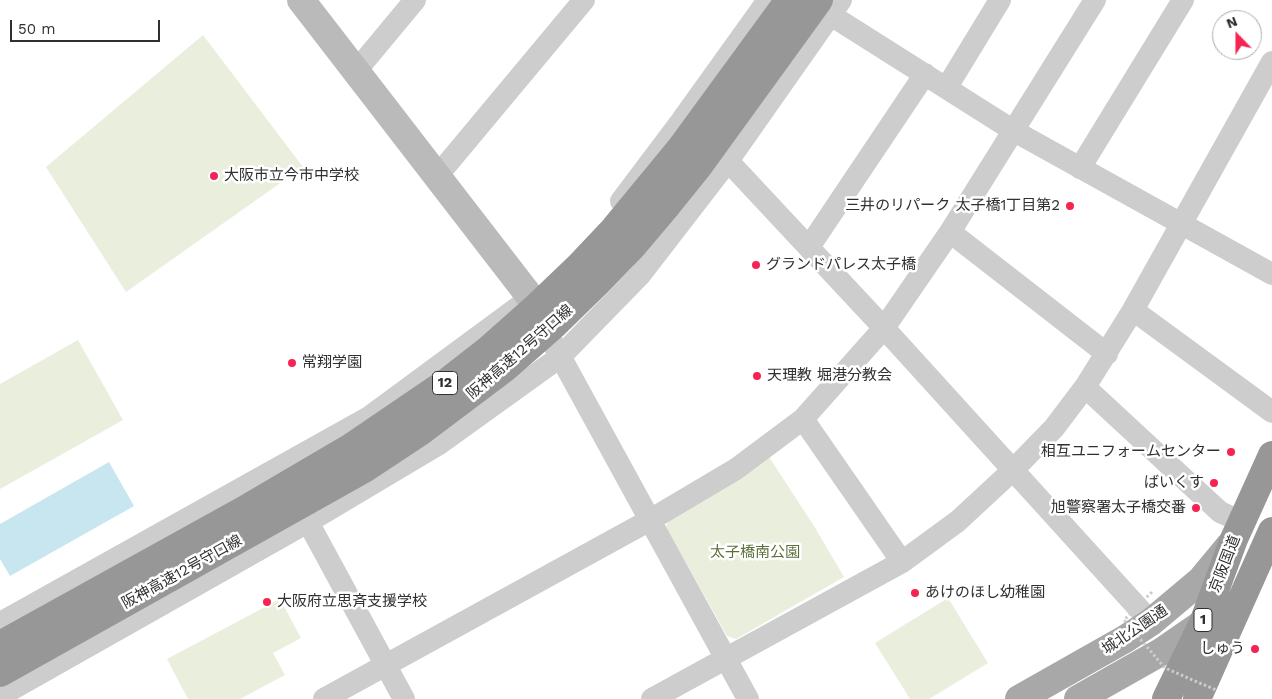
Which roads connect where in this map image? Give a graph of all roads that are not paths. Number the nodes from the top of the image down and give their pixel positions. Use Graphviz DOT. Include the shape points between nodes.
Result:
graph roads {
  1 [pos="301,0"];
  2 [pos="415,0"];
  3 [pos="584,0"];
  4 [pos="768,0"];
  5 [pos="789,0"];
  6 [pos="810,0"];
  7 [pos="1000,0"];
  8 [pos="1094,0"];
  9 [pos="1183,0"];
  10 [pos="830,5"];
  11 [pos="1272,62"];
  12 [pos="356,71"];
  13 [pos="925,74"];
  14 [pos="947,87"];
  15 [pos="1014,131"];
  16 [pos="728,161"];
  17 [pos="1080,168"];
  18 [pos="438,175"];
  19 [pos="1181,224"];
  20 [pos="950,232"];
  21 [pos="809,248"];
  22 [pos="1272,274"];
  23 [pos="531,298"];
  24 [pos="1133,310"];
  25 [pos="884,328"];
  26 [pos="1107,354"];
  27 [pos="560,358"];
  28 [pos="1086,387"];
  29 [pos="1272,412"];
  30 [pos="803,419"];
  31 [pos="1272,455"];
  32 [pos="1013,470"];
  33 [pos="650,520"];
  34 [pos="308,522"];
  35 [pos="1238,531"];
  36 [pos="1270,544"];
  37 [pos="902,562"];
  38 [pos="1151,622"];
  39 [pos="0,623"];
  40 [pos="1202,623"];
  41 [pos="0,645"];
  42 [pos="725,659"];
  43 [pos="385,664"];
  44 [pos="1,691"];
  45 [pos="1207,695"];
  46 [pos="324,699"];
  47 [pos="404,699"];
  48 [pos="652,699"];
  49 [pos="748,699"];
  50 [pos="1019,699"];
  51 [pos="1078,699"];
  52 [pos="1166,699"];
  1 -- 12 [label="street"];
  2 -- 12 [label="street"];
  3 -- 18 [label="street"];
  4 -- 23 [label="street" via="607,219"];
  5 -- 41 [label="highway, 阪神高速12号守口線 / 12, bridge" via="638,201 579,266 489,349 351,447"];
  6 -- 10 [label="street"];
  7 -- 14 [label="street"];
  8 -- 15 [label="street"];
  9 -- 17 [label="street"];
  10 -- 13 [label="street"];
  10 -- 16 [label="street"];
  10 -- 44 [label="highway, 阪神高速12号守口線, bridge" via="659,214 597,283 505,368 420,432 364,469"];
  11 -- 19 [label="street"];
  12 -- 18 [label="street"];
  13 -- 14 [label="street"];
  13 -- 21 [label="street"];
  14 -- 15 [label="street"];
  15 -- 17 [label="street"];
  15 -- 20 [label="street"];
  16 -- 21 [label="street"];
  16 -- 27 [label="street" via="640,275"];
  17 -- 19 [label="street"];
  18 -- 23 [label="street"];
  19 -- 22 [label="street"];
  19 -- 24 [label="street"];
  20 -- 25 [label="street"];
  20 -- 26 [label="street"];
  21 -- 25 [label="street"];
  23 -- 27 [label="street"];
  23 -- 39 [label="street" via="369,416"];
  24 -- 26 [label="street"];
  24 -- 29 [label="street"];
  25 -- 30 [label="street"];
  25 -- 32 [label="street"];
  26 -- 28 [label="street"];
  27 -- 33 [label="street"];
  27 -- 34 [label="street" via="439,444"];
  28 -- 32 [label="street" via="1054,428"];
  28 -- 35 [label="street"];
  30 -- 33 [label="street" via="736,469"];
  30 -- 37 [label="street"];
  31 -- 35 [label="highway, 京阪国道 / 1"];
  32 -- 37 [label="street" via="958,520"];
  32 -- 38 [label="street"];
  33 -- 42 [label="street"];
  33 -- 43 [label="street"];
  34 -- 43 [label="street"];
  34 -- 44 [label="street"];
  35 -- 38 [label="main road, 城北公園通" via="1201,580"];
  35 -- 40 [label="highway, 京阪国道 / 1"];
  36 -- 40 [label="main road, 城北公園通" via="1240,584"];
  36 -- 45 [label="highway, 京阪国道 / 1"];
  37 -- 42 [label="street"];
  38 -- 50 [label="main road, 城北公園通"];
  40 -- 51 [label="main road, 城北公園通" via="1161,652"];
  40 -- 52 [label="highway, 京阪国道 / 1"];
  42 -- 48 [label="street"];
  42 -- 49 [label="street"];
  43 -- 46 [label="street"];
  43 -- 47 [label="street"];
}
